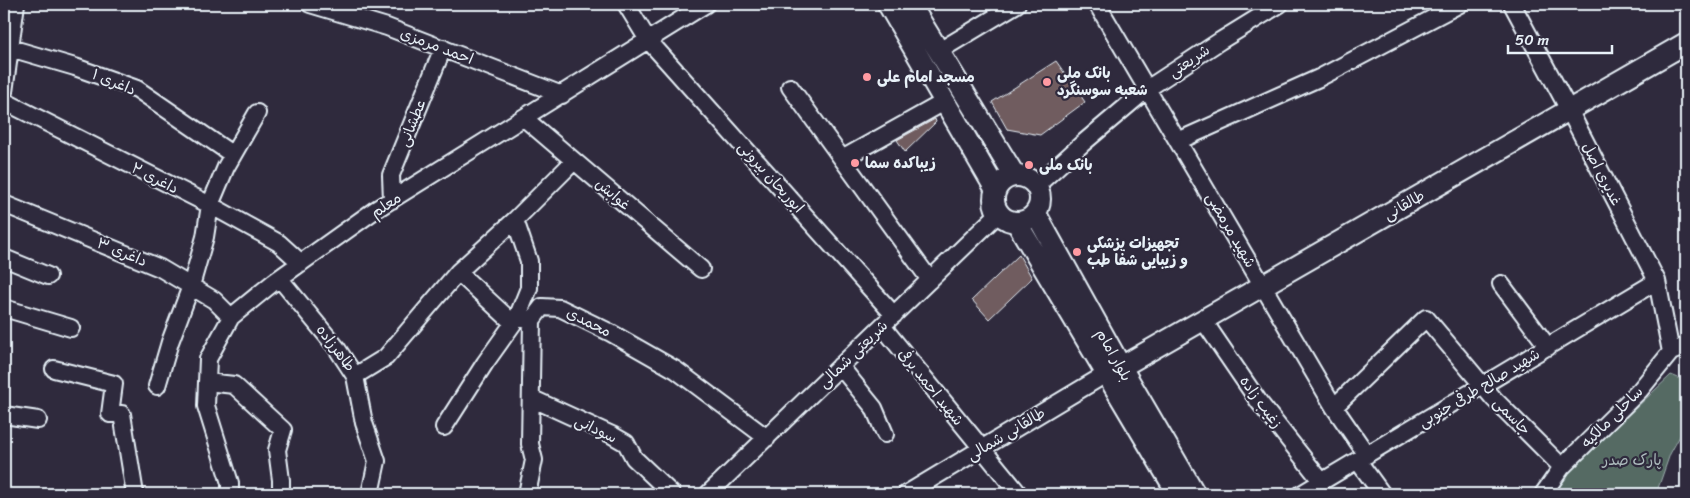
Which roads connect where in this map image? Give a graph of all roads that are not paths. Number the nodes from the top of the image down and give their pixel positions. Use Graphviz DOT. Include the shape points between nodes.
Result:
graph roads {
  1 [pos="16,4"];
  2 [pos="310,4"];
  3 [pos="626,4"];
  4 [pos="706,4"];
  5 [pos="888,4"];
  6 [pos="910,4"];
  7 [pos="1017,4"];
  8 [pos="1097,4"];
  9 [pos="1280,4"];
  10 [pos="1460,4"];
  11 [pos="1512,4"];
  12 [pos="350,8"];
  13 [pos="648,40"];
  14 [pos="1686,43"];
  15 [pos="10,48"];
  16 [pos="443,48"];
  17 [pos="939,52"];
  18 [pos="790,87"];
  19 [pos="1147,89"];
  20 [pos="4,92"];
  21 [pos="562,95"];
  22 [pos="4,101"];
  23 [pos="946,101"];
  24 [pos="1569,110"];
  25 [pos="257,113"];
  26 [pos="524,118"];
  27 [pos="1178,141"];
  28 [pos="233,155"];
  29 [pos="842,159"];
  30 [pos="574,161"];
  31 [pos="1015,176"];
  32 [pos="1036,186"];
  33 [pos="996,190"];
  34 [pos="392,200"];
  35 [pos="4,204"];
  36 [pos="210,205"];
  37 [pos="998,213"];
  38 [pos="1036,214"];
  39 [pos="514,220"];
  40 [pos="1017,223"];
  41 [pos="4,258"];
  42 [pos="301,263"];
  43 [pos="701,269"];
  44 [pos="458,272"];
  45 [pos="48,276"];
  46 [pos="280,279"];
  47 [pos="930,280"];
  48 [pos="1657,281"];
  49 [pos="1501,284"];
  50 [pos="191,286"];
  51 [pos="1263,286"];
  52 [pos="4,308"];
  53 [pos="231,317"];
  54 [pos="521,320"];
  55 [pos="888,320"];
  56 [pos="1203,320"];
  57 [pos="72,328"];
  58 [pos="1548,347"];
  59 [pos="1679,349"];
  60 [pos="840,366"];
  61 [pos="54,369"];
  62 [pos="1114,370"];
  63 [pos="354,376"];
  64 [pos="207,382"];
  65 [pos="157,386"];
  66 [pos="1484,386"];
  67 [pos="530,398"];
  68 [pos="1334,407"];
  69 [pos="4,415"];
  70 [pos="38,420"];
  71 [pos="444,427"];
  72 [pos="885,434"];
  73 [pos="767,438"];
  74 [pos="982,448"];
  75 [pos="1363,458"];
  76 [pos="1562,467"];
  77 [pos="1322,482"];
  78 [pos="135,494"];
  79 [pos="230,494"];
  80 [pos="281,494"];
  81 [pos="370,494"];
  82 [pos="527,494"];
  83 [pos="672,494"];
  84 [pos="708,494"];
  85 [pos="906,494"];
  86 [pos="1019,494"];
  87 [pos="1178,494"];
  88 [pos="1195,494"];
  89 [pos="1301,494"];
  90 [pos="1382,494"];
  91 [pos="1543,494"];
  1 -- 15 [label="street"];
  2 -- 12 [label="street, احمد مرمزی"];
  3 -- 13 [label="street, ابوریحان بیرونی"];
  4 -- 13 [label="street, معلم"];
  5 -- 23 [label="main road"];
  6 -- 17 [label="main road"];
  7 -- 17 [label="street"];
  8 -- 19 [label="street, شهید مرمضی"];
  9 -- 19 [label="street, شریعتی"];
  10 -- 27 [label="street" via="1320,78"];
  11 -- 24 [label="street, غدیری اصل"];
  12 -- 16 [label="street, احمد مرمزی" via="387,27"];
  13 -- 21 [label="street, معلم"];
  13 -- 55 [label="street, ابوریحان بیرونی"];
  14 -- 24 [label="main road, طالقانی"];
  15 -- 20 [label="street"];
  15 -- 28 [label="street, داغری ۱" via="136,89"];
  16 -- 21 [label="street, احمد مرمزی"];
  16 -- 34 [label="street, عطشانی" via="391,175"];
  17 -- 31 [label="main road"];
  18 -- 29 [label="street"];
  19 -- 27 [label="street, شهید مرمضی"];
  19 -- 32 [label="street, شریعتی"];
  21 -- 26 [label="street, معلم"];
  22 -- 36 [label="street, داغری ۲"];
  23 -- 29 [label="street"];
  23 -- 33 [label="main road"];
  24 -- 48 [label="street, غدیری اصل"];
  24 -- 51 [label="main road, طالقانی"];
  25 -- 28 [label="street"];
  26 -- 30 [label="street, غوابش"];
  26 -- 34 [label="street, معلم"];
  27 -- 51 [label="street, شهید مرمضی"];
  28 -- 36 [label="street"];
  29 -- 47 [label="street"];
  30 -- 39 [label="street, طاهرزاده"];
  30 -- 43 [label="street, غوابش"];
  31 -- 32 [label="main road" via="1027,178"];
  31 -- 33 [label="main road"];
  32 -- 38 [label="main road" via="1041,200"];
  33 -- 37 [label="main road" via="994,202"];
  34 -- 42 [label="street, معلم"];
  35 -- 50 [label="street, داغری ۳" via="160,268"];
  36 -- 42 [label="street, داغری ۲" via="279,243"];
  36 -- 50 [label="street" via="206,237"];
  37 -- 40 [label="main road"];
  37 -- 47 [label="street, شریعتی شمالی"];
  38 -- 40 [label="main road"];
  38 -- 62 [label="main road, بلوار امام"];
  39 -- 44 [label="street, طاهرزاده"];
  39 -- 54 [label="street" via="529,261 529,288"];
  40 -- 62 [label="main road, بلوار امام"];
  41 -- 45 [label="street"];
  42 -- 46 [label="street, معلم"];
  44 -- 54 [label="street"];
  44 -- 63 [label="street, طاهرزاده" via="386,357"];
  46 -- 53 [label="street, معلم"];
  46 -- 63 [label="street, طاهرزاده" via="336,346"];
  47 -- 55 [label="street, شریعتی شمالی"];
  48 -- 58 [label="street, شهید صالح طرفی جنوبی"];
  48 -- 59 [label="street, غدیری اصل"];
  49 -- 58 [label="street"];
  50 -- 53 [label="street, داغری ۳" via="214,300"];
  50 -- 65 [label="street"];
  51 -- 56 [label="main road, طالقانی"];
  51 -- 68 [label="street, شهید مرمضی"];
  52 -- 57 [label="street"];
  53 -- 64 [label="street, معلم" via="208,359"];
  54 -- 67 [label="street"];
  54 -- 71 [label="street"];
  54 -- 73 [label="street, محمدی" via="542,307 560,308 612,332 676,370"];
  55 -- 60 [label="street, شریعتی شمالی"];
  55 -- 74 [label="street, شهید احمد یرفی"];
  56 -- 62 [label="main road, طالقانی"];
  56 -- 77 [label="street, زغیب زاده" via="1259,402"];
  58 -- 66 [label="street, شهید صالح طرفی جنوبی"];
  59 -- 76 [label="street, ساحلی مالکیه"];
  60 -- 72 [label="street" via="874,408"];
  60 -- 73 [label="street, شریعتی شمالی"];
  61 -- 78 [label="street" via="114,384 110,414 122,414"];
  62 -- 74 [label="street, طالقانی شمالی"];
  62 -- 87 [label="main road, بلوار امام"];
  62 -- 88 [label="main road, بلوار امام"];
  63 -- 81 [label="street" via="376,461"];
  64 -- 79 [label="street, معلم" via="206,406 230,483"];
  64 -- 80 [label="street" via="234,385 283,430 278,450"];
  66 -- 68 [label="street, جاسمی" via="1426,318"];
  66 -- 75 [label="street, شهید صالح طرفی جنوبی"];
  66 -- 76 [label="street, جاسمی"];
  67 -- 82 [label="street" via="530,444 534,460"];
  67 -- 83 [label="street, سودانی" via="626,444 634,458"];
  68 -- 75 [label="street, شهید مرمضی"];
  69 -- 70 [label="street"];
  73 -- 84 [label="street, شریعتی شمالی"];
  74 -- 85 [label="street, طالقانی شمالی"];
  74 -- 86 [label="street, شهید احمد یرفی"];
  75 -- 77 [label="street, شهید صالح طرفی جنوبی"];
  75 -- 90 [label="street, شهید مرمضی"];
  76 -- 91 [label="street, ساحلی مالکیه"];
  77 -- 89 [label="street, شهید صالح طرفی جنوبی"];
}
